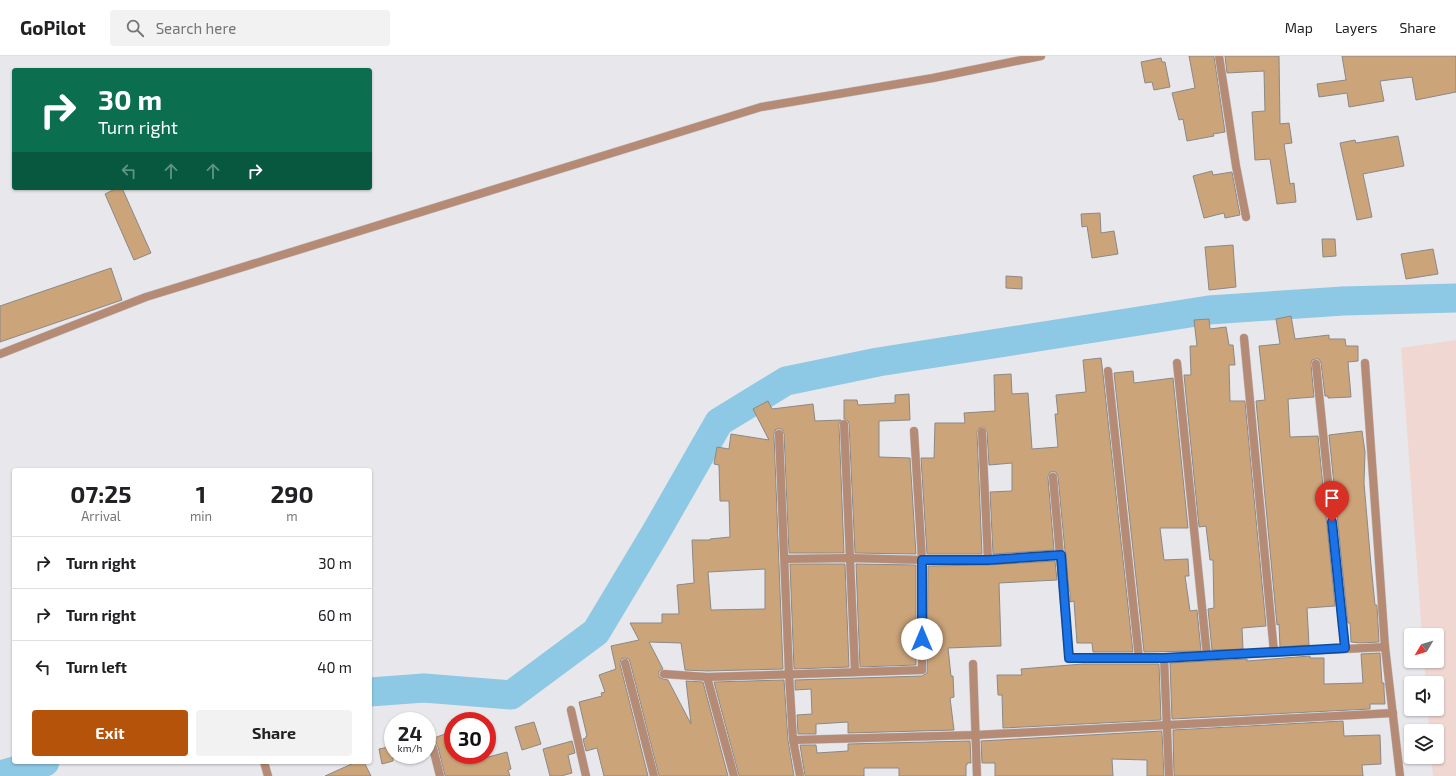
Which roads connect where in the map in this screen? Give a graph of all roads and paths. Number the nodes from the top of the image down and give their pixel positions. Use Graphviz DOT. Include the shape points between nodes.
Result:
graph roads {
  1 [pos="1041,56"];
  2 [pos="1219,56"];
  3 [pos="1246,217"];
  4 [pos="1244,338"];
  5 [pos="0,354"];
  6 [pos="1177,363"];
  7 [pos="1365,363"];
  8 [pos="1316,364"];
  9 [pos="1108,372"];
  10 [pos="844,424"];
  11 [pos="914,431"];
  12 [pos="982,432"];
  13 [pos="779,434"];
  14 [pos="1053,478"];
  15 [pos="1061,555"];
  16 [pos="850,558"];
  17 [pos="785,559"];
  18 [pos="922,560"];
  19 [pos="988,560"];
  20 [pos="1385,647"];
  21 [pos="1345,648"];
  22 [pos="1274,652"];
  23 [pos="1207,656"];
  24 [pos="1139,658"];
  25 [pos="1164,658"];
  26 [pos="625,663"];
  27 [pos="974,664"];
  28 [pos="855,671"];
  29 [pos="664,674"];
  30 [pos="789,674"];
  31 [pos="707,677"];
  32 [pos="571,710"];
  33 [pos="1393,713"];
  34 [pos="1168,724"];
  35 [pos="976,735"];
  36 [pos="793,740"];
  37 [pos="436,760"];
  38 [pos="265,764"];
  39 [pos="268,776"];
  40 [pos="440,776"];
  41 [pos="586,776"];
  42 [pos="654,776"];
  43 [pos="734,776"];
  44 [pos="800,776"];
  45 [pos="977,776"];
  46 [pos="1169,776"];
  47 [pos="1400,776"];
  1 -- 5 [label="street" via="934,78 761,107 146,297"];
  2 -- 3 [label="street"];
  4 -- 22 [label="street"];
  6 -- 23 [label="street"];
  7 -- 20 [label="street"];
  8 -- 21 [label="street"];
  9 -- 24 [label="street"];
  10 -- 16 [label="street"];
  11 -- 18 [label="street"];
  12 -- 19 [label="street"];
  13 -- 17 [label="street"];
  14 -- 15 [label="street"];
  15 -- 19 [label="street"];
  15 -- 24 [label="street" via="1069,658"];
  16 -- 17 [label="street"];
  16 -- 18 [label="street"];
  16 -- 28 [label="street"];
  17 -- 30 [label="street"];
  18 -- 19 [label="street"];
  18 -- 28 [label="street" via="922,670"];
  20 -- 21 [label="street"];
  20 -- 33 [label="street"];
  21 -- 22 [label="street"];
  22 -- 23 [label="street"];
  23 -- 25 [label="street"];
  24 -- 25 [label="street"];
  25 -- 34 [label="street"];
  26 -- 42 [label="street"];
  27 -- 35 [label="street"];
  28 -- 30 [label="street"];
  29 -- 31 [label="street"];
  30 -- 31 [label="street"];
  30 -- 36 [label="street"];
  31 -- 43 [label="street"];
  32 -- 41 [label="street"];
  33 -- 34 [label="street"];
  33 -- 47 [label="street"];
  34 -- 35 [label="street"];
  34 -- 46 [label="street"];
  35 -- 36 [label="street"];
  35 -- 45 [label="street"];
  36 -- 44 [label="street"];
  37 -- 40 [label="street"];
  38 -- 39 [label="street"];
}
